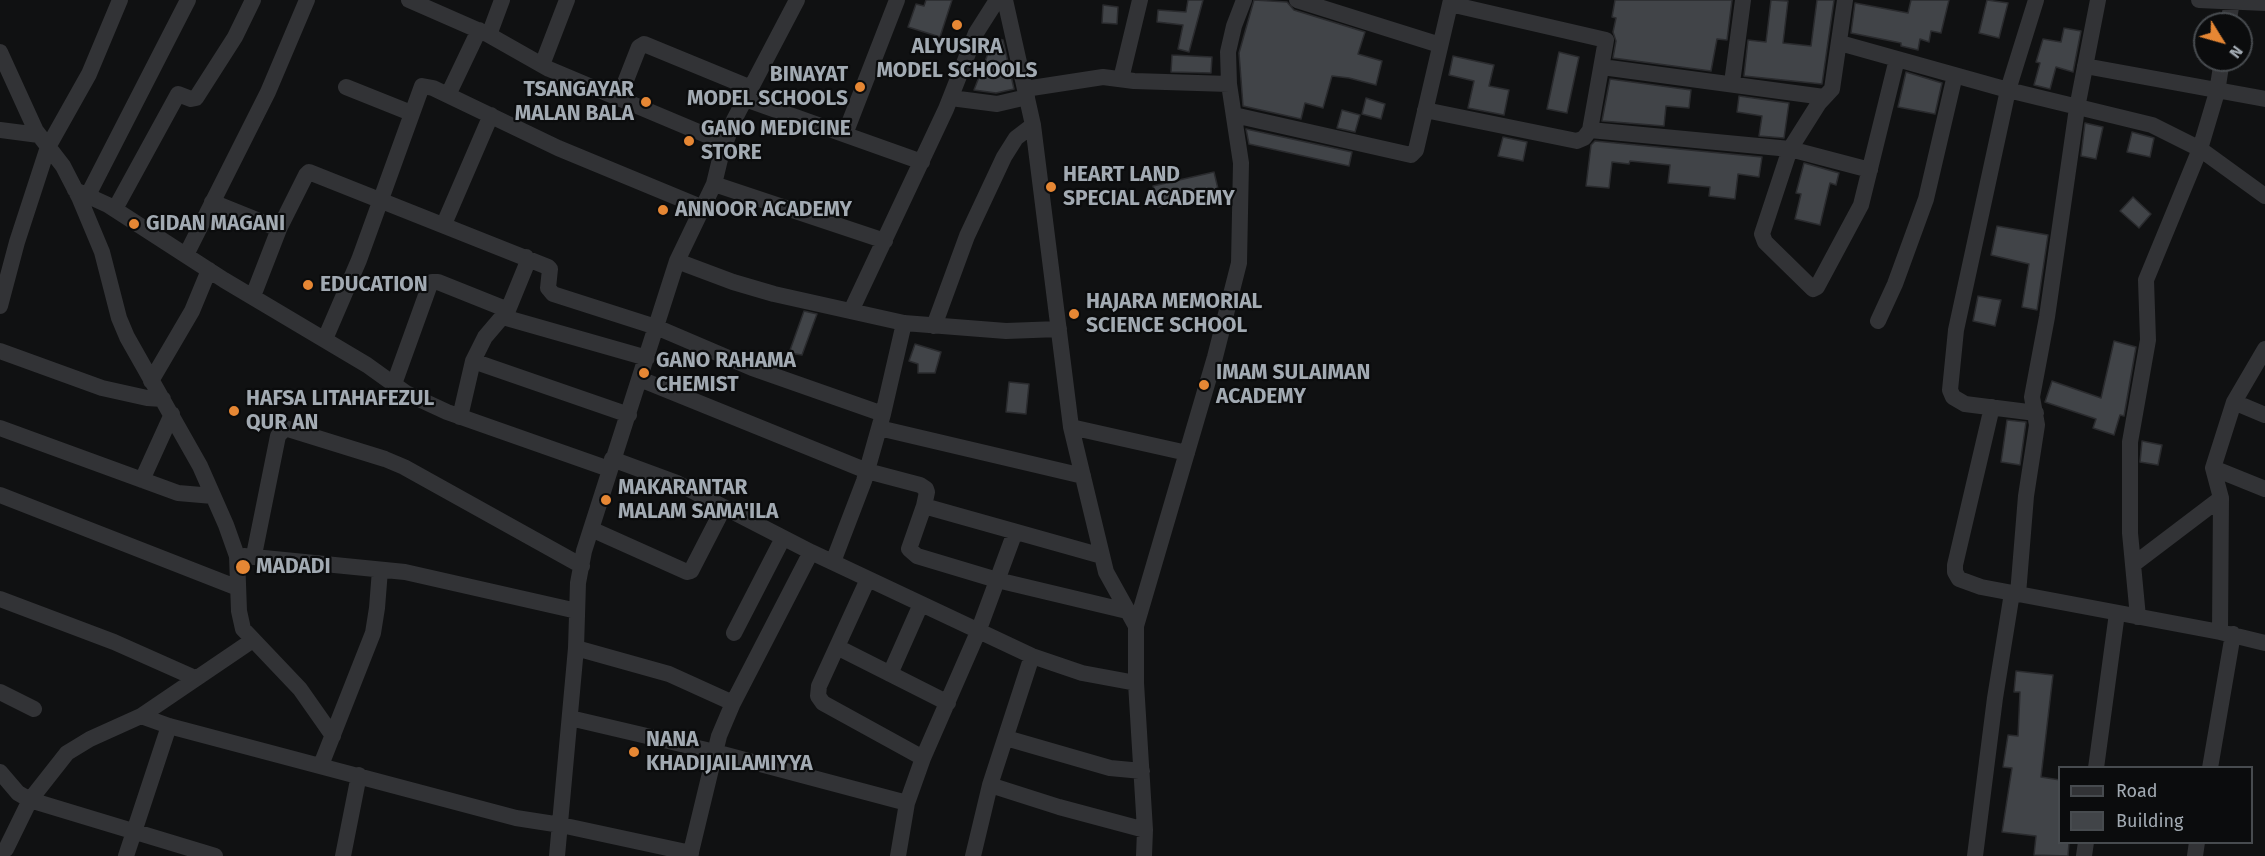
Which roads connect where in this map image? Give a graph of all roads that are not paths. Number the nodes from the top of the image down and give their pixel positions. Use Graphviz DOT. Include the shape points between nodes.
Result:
graph roads {
  1 [pos="120,0"];
  2 [pos="188,0"];
  3 [pos="253,0"];
  4 [pos="308,0"];
  5 [pos="409,0"];
  6 [pos="502,0"];
  7 [pos="567,0"];
  8 [pos="797,0"];
  9 [pos="897,0"];
  10 [pos="997,0"];
  11 [pos="1005,0"];
  12 [pos="1140,0"];
  13 [pos="1244,0"];
  14 [pos="1297,0"];
  15 [pos="1743,0"];
  16 [pos="1845,0"];
  17 [pos="2036,0"];
  18 [pos="2098,0"];
  19 [pos="2199,0"];
  20 [pos="1451,2"];
  21 [pos="2232,2"];
  22 [pos="2265,3"];
  23 [pos="445,7"];
  24 [pos="2230,12"];
  25 [pos="484,32"];
  26 [pos="1840,43"];
  27 [pos="1440,45"];
  28 [pos="0,52"];
  29 [pos="1897,59"];
  30 [pos="542,64"];
  31 [pos="2085,66"];
  32 [pos="1602,67"];
  33 [pos="2220,72"];
  34 [pos="1955,75"];
  35 [pos="1121,79"];
  36 [pos="1732,83"];
  37 [pos="1229,84"];
  38 [pos="346,87"];
  39 [pos="2008,90"];
  40 [pos="2217,92"];
  41 [pos="1026,93"];
  42 [pos="748,94"];
  43 [pos="448,95"];
  44 [pos="1824,97"];
  45 [pos="619,98"];
  46 [pos="951,98"];
  47 [pos="2265,99"];
  48 [pos="2077,108"];
  49 [pos="1425,110"];
  50 [pos="411,113"];
  51 [pos="1233,114"];
  52 [pos="491,116"];
  53 [pos="1033,125"];
  54 [pos="0,130"];
  55 [pos="1590,130"];
  56 [pos="845,134"];
  57 [pos="44,141"];
  58 [pos="725,143"];
  59 [pos="1790,149"];
  60 [pos="2200,149"];
  61 [pos="922,162"];
  62 [pos="1870,170"];
  63 [pos="714,184"];
  64 [pos="81,192"];
  65 [pos="2265,196"];
  66 [pos="381,201"];
  67 [pos="213,202"];
  68 [pos="703,208"];
  69 [pos="115,209"];
  70 [pos="444,225"];
  71 [pos="279,229"];
  72 [pos="885,241"];
  73 [pos="186,255"];
  74 [pos="526,257"];
  75 [pos="677,261"];
  76 [pos="209,270"];
  77 [pos="253,297"];
  78 [pos="0,306"];
  79 [pos="851,311"];
  80 [pos="506,314"];
  81 [pos="1878,321"];
  82 [pos="904,323"];
  83 [pos="933,326"];
  84 [pos="656,327"];
  85 [pos="1059,329"];
  86 [pos="325,339"];
  87 [pos="2265,349"];
  88 [pos="0,351"];
  89 [pos="647,358"];
  90 [pos="473,361"];
  91 [pos="640,379"];
  92 [pos="151,381"];
  93 [pos="394,384"];
  94 [pos="163,399"];
  95 [pos="2235,402"];
  96 [pos="1992,407"];
  97 [pos="2036,413"];
  98 [pos="172,414"];
  99 [pos="629,415"];
  100 [pos="2265,415"];
  101 [pos="460,417"];
  102 [pos="881,421"];
  103 [pos="1071,427"];
  104 [pos="0,428"];
  105 [pos="1187,453"];
  106 [pos="611,464"];
  107 [pos="2213,468"];
  108 [pos="867,471"];
  109 [pos="1083,476"];
  110 [pos="142,480"];
  111 [pos="2265,489"];
  112 [pos="0,495"];
  113 [pos="213,496"];
  114 [pos="2221,498"];
  115 [pos="924,506"];
  116 [pos="724,507"];
  117 [pos="591,529"];
  118 [pos="1015,532"];
  119 [pos="783,538"];
  120 [pos="811,552"];
  121 [pos="254,555"];
  122 [pos="237,556"];
  123 [pos="1102,556"];
  124 [pos="833,562"];
  125 [pos="2134,564"];
  126 [pos="582,566"];
  127 [pos="380,570"];
  128 [pos="868,579"];
  129 [pos="997,580"];
  130 [pos="238,588"];
  131 [pos="2015,593"];
  132 [pos="0,599"];
  133 [pos="921,604"];
  134 [pos="577,611"];
  135 [pos="1127,611"];
  136 [pos="2117,612"];
  137 [pos="2138,617"];
  138 [pos="1136,626"];
  139 [pos="978,632"];
  140 [pos="734,633"];
  141 [pos="2226,633"];
  142 [pos="254,640"];
  143 [pos="2265,643"];
  144 [pos="837,647"];
  145 [pos="576,648"];
  146 [pos="1032,656"];
  147 [pos="890,674"];
  148 [pos="195,678"];
  149 [pos="1136,683"];
  150 [pos="0,692"];
  151 [pos="733,703"];
  152 [pos="948,703"];
  153 [pos="34,709"];
  154 [pos="141,716"];
  155 [pos="570,718"];
  156 [pos="169,726"];
  157 [pos="333,736"];
  158 [pos="1006,738"];
  159 [pos="715,752"];
  160 [pos="923,758"];
  161 [pos="321,765"];
  162 [pos="2096,766"];
  163 [pos="2210,766"];
  164 [pos="1142,771"];
  165 [pos="0,772"];
  166 [pos="359,775"];
  167 [pos="990,785"];
  168 [pos="30,800"];
  169 [pos="907,803"];
  170 [pos="561,825"];
  171 [pos="1145,830"];
  172 [pos="134,831"];
  173 [pos="0,852"];
  174 [pos="691,854"];
  175 [pos="126,856"];
  176 [pos="215,856"];
  177 [pos="343,856"];
  178 [pos="557,856"];
  179 [pos="898,856"];
  180 [pos="972,856"];
  181 [pos="1144,856"];
  182 [pos="1976,856"];
  1 -- 57 [label="street" via="89,74"];
  2 -- 64 [label="street"];
  3 -- 69 [label="street" via="235,37 196,98 178,94"];
  4 -- 67 [label="street"];
  5 -- 23 [label="street"];
  6 -- 25 [label="street"];
  7 -- 30 [label="street"];
  8 -- 42 [label="street"];
  9 -- 56 [label="street"];
  10 -- 46 [label="street" via="976,33"];
  11 -- 41 [label="street"];
  12 -- 35 [label="street"];
  13 -- 37 [label="street" via="1228,52"];
  14 -- 27 [label="street"];
  15 -- 36 [label="street"];
  16 -- 26 [label="street"];
  17 -- 39 [label="street"];
  18 -- 31 [label="street"];
  19 -- 21 [label="street"];
  20 -- 27 [label="street"];
  20 -- 32 [label="street" via="1605,38"];
  21 -- 22 [label="street"];
  21 -- 24 [label="street"];
  23 -- 25 [label="street"];
  25 -- 30 [label="street"];
  25 -- 43 [label="street"];
  26 -- 29 [label="street"];
  26 -- 44 [label="street" via="1832,89"];
  27 -- 49 [label="street"];
  28 -- 57 [label="street"];
  29 -- 34 [label="street"];
  29 -- 62 [label="street"];
  30 -- 45 [label="street"];
  31 -- 40 [label="street"];
  31 -- 48 [label="street"];
  32 -- 36 [label="street"];
  32 -- 55 [label="street"];
  33 -- 40 [label="street"];
  34 -- 39 [label="street"];
  34 -- 81 [label="street" via="1926,199"];
  35 -- 37 [label="street"];
  35 -- 41 [label="street" via="1093,78"];
  36 -- 44 [label="street"];
  37 -- 51 [label="street"];
  38 -- 50 [label="street"];
  39 -- 48 [label="street"];
  39 -- 96 [label="street" via="1956,330 1950,390 1953,397 1965,404"];
  40 -- 47 [label="street"];
  40 -- 60 [label="street"];
  41 -- 46 [label="street" via="997,104"];
  41 -- 53 [label="street"];
  42 -- 45 [label="street" via="644,44 639,47"];
  42 -- 56 [label="street"];
  42 -- 58 [label="street"];
  43 -- 50 [label="street" via="422,86"];
  43 -- 52 [label="street"];
  44 -- 59 [label="street"];
  45 -- 58 [label="street"];
  46 -- 61 [label="street"];
  48 -- 60 [label="street" via="2152,125"];
  48 -- 97 [label="street" via="2032,397"];
  49 -- 51 [label="street" via="1416,150 1411,155"];
  49 -- 55 [label="street" via="1577,141"];
  50 -- 66 [label="street"];
  51 -- 105 [label="street" via="1241,162 1239,263"];
  52 -- 68 [label="street"];
  52 -- 70 [label="street"];
  53 -- 83 [label="street" via="1016,138 1004,157 967,236"];
  53 -- 85 [label="street"];
  54 -- 57 [label="street"];
  55 -- 59 [label="street"];
  56 -- 61 [label="street"];
  57 -- 64 [label="street"];
  57 -- 78 [label="street"];
  58 -- 63 [label="street"];
  59 -- 62 [label="street"];
  59 -- 62 [label="street" via="1762,234 1813,289 1861,205"];
  60 -- 65 [label="street"];
  60 -- 125 [label="street" via="2146,280 2148,340 2130,442"];
  61 -- 72 [label="street"];
  63 -- 68 [label="street"];
  63 -- 72 [label="street"];
  64 -- 69 [label="street"];
  64 -- 92 [label="street" via="123,328"];
  66 -- 70 [label="street"];
  66 -- 71 [label="street" via="307,172"];
  66 -- 86 [label="street"];
  67 -- 71 [label="street"];
  67 -- 73 [label="street"];
  68 -- 75 [label="street"];
  69 -- 73 [label="street"];
  70 -- 74 [label="street"];
  71 -- 77 [label="street"];
  72 -- 79 [label="street"];
  73 -- 76 [label="street"];
  74 -- 80 [label="street"];
  74 -- 84 [label="street" via="550,269 548,288 553,294"];
  75 -- 79 [label="street" via="732,282"];
  75 -- 84 [label="street"];
  76 -- 77 [label="street"];
  76 -- 92 [label="street" via="192,311"];
  77 -- 86 [label="street"];
  79 -- 82 [label="street"];
  80 -- 89 [label="street"];
  80 -- 90 [label="street" via="485,337"];
  80 -- 93 [label="street" via="432,282"];
  82 -- 83 [label="street"];
  82 -- 102 [label="street"];
  83 -- 85 [label="street" via="1006,331"];
  84 -- 89 [label="street"];
  84 -- 102 [label="street"];
  85 -- 103 [label="street"];
  86 -- 93 [label="street"];
  87 -- 95 [label="street"];
  88 -- 94 [label="street" via="102,388"];
  89 -- 91 [label="street"];
  90 -- 99 [label="street"];
  90 -- 101 [label="street"];
  91 -- 99 [label="street"];
  91 -- 108 [label="street"];
  92 -- 94 [label="street"];
  93 -- 101 [label="street"];
  94 -- 98 [label="street"];
  95 -- 100 [label="street"];
  95 -- 107 [label="street"];
  96 -- 97 [label="street"];
  96 -- 131 [label="street" via="1955,572 1959,579"];
  97 -- 131 [label="street"];
  98 -- 110 [label="street"];
  98 -- 113 [label="street"];
  99 -- 106 [label="street"];
  101 -- 106 [label="street"];
  102 -- 108 [label="street"];
  102 -- 109 [label="street"];
  103 -- 105 [label="street"];
  103 -- 109 [label="street"];
  104 -- 110 [label="street"];
  105 -- 138 [label="street"];
  106 -- 116 [label="street" via="677,483"];
  106 -- 117 [label="street"];
  107 -- 111 [label="street"];
  107 -- 114 [label="street"];
  108 -- 115 [label="street" via="920,485 927,492"];
  108 -- 124 [label="street"];
  109 -- 123 [label="street"];
  110 -- 113 [label="street" via="178,494"];
  112 -- 130 [label="street"];
  113 -- 122 [label="street"];
  114 -- 125 [label="street"];
  114 -- 141 [label="street"];
  115 -- 118 [label="street"];
  115 -- 129 [label="street" via="909,549 913,554"];
  116 -- 117 [label="street" via="687,572"];
  116 -- 119 [label="street"];
  117 -- 126 [label="street"];
  118 -- 123 [label="street"];
  118 -- 129 [label="street"];
  119 -- 120 [label="street"];
  119 -- 140 [label="street"];
  120 -- 124 [label="street"];
  120 -- 151 [label="street"];
  121 -- 122 [label="street"];
  121 -- 126 [label="street" via="278,436 285,428 404,467"];
  121 -- 127 [label="street"];
  122 -- 130 [label="street"];
  123 -- 135 [label="street"];
  124 -- 128 [label="street"];
  125 -- 137 [label="street"];
  126 -- 134 [label="street"];
  127 -- 134 [label="street" via="405,572"];
  127 -- 157 [label="street" via="373,633"];
  128 -- 133 [label="street"];
  128 -- 144 [label="street"];
  129 -- 135 [label="street"];
  129 -- 139 [label="street"];
  130 -- 142 [label="street" via="243,630"];
  131 -- 136 [label="street"];
  131 -- 182 [label="street"];
  132 -- 148 [label="street"];
  133 -- 139 [label="street"];
  133 -- 147 [label="street"];
  134 -- 145 [label="street"];
  135 -- 138 [label="street"];
  136 -- 137 [label="street"];
  136 -- 162 [label="street"];
  137 -- 141 [label="street"];
  138 -- 149 [label="street"];
  139 -- 146 [label="street"];
  139 -- 152 [label="street"];
  141 -- 143 [label="street"];
  141 -- 163 [label="street"];
  142 -- 148 [label="street"];
  142 -- 157 [label="street" via="300,689"];
  144 -- 147 [label="street"];
  144 -- 160 [label="street" via="819,686 818,696 823,703"];
  145 -- 151 [label="street" via="669,674"];
  145 -- 155 [label="street"];
  146 -- 149 [label="street" via="1082,673"];
  146 -- 158 [label="street"];
  147 -- 152 [label="street"];
  148 -- 154 [label="street"];
  149 -- 164 [label="street"];
  150 -- 153 [label="street"];
  151 -- 159 [label="street"];
  152 -- 160 [label="street"];
  154 -- 156 [label="street"];
  154 -- 168 [label="street" via="67,753"];
  155 -- 159 [label="street"];
  155 -- 170 [label="street"];
  156 -- 161 [label="street"];
  156 -- 172 [label="street"];
  157 -- 161 [label="street"];
  158 -- 164 [label="street" via="1110,768"];
  158 -- 167 [label="street"];
  159 -- 169 [label="street"];
  159 -- 174 [label="street"];
  160 -- 169 [label="street"];
  161 -- 166 [label="street"];
  164 -- 171 [label="street"];
  165 -- 168 [label="street" via="18,793"];
  166 -- 170 [label="street" via="516,818"];
  166 -- 177 [label="street"];
  167 -- 171 [label="street"];
  167 -- 180 [label="street"];
  168 -- 172 [label="street"];
  168 -- 173 [label="street" via="6,849"];
  169 -- 179 [label="street"];
  170 -- 174 [label="street"];
  170 -- 178 [label="street"];
  171 -- 181 [label="street"];
  172 -- 175 [label="street"];
  172 -- 176 [label="street"];
}
